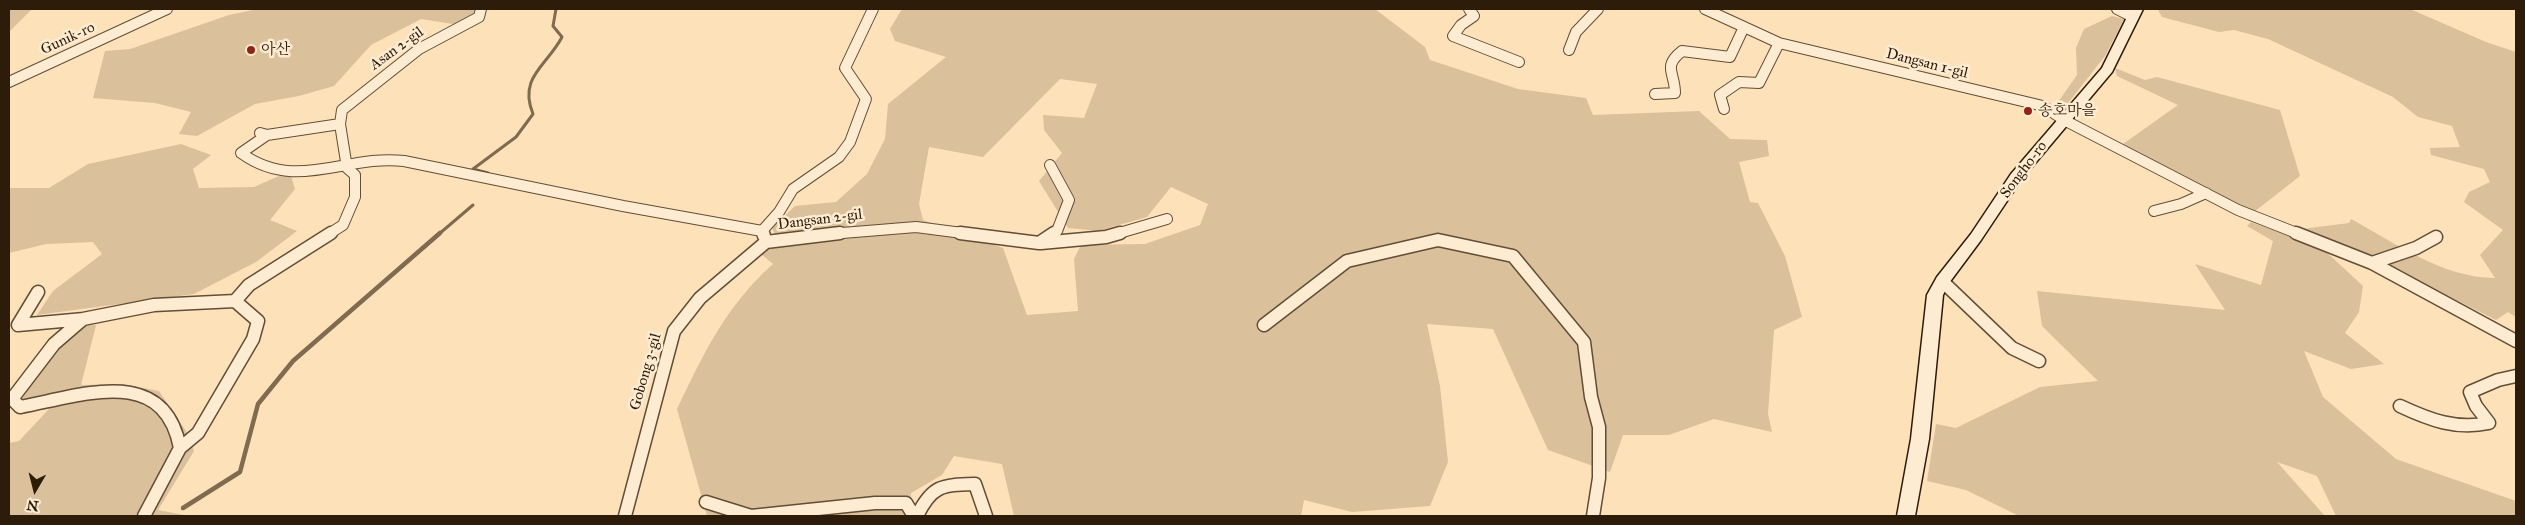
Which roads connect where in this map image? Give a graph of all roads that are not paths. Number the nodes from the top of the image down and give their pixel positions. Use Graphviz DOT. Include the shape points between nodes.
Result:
graph roads {
  1 [pos="167,9"];
  2 [pos="481,9"];
  3 [pos="873,9"];
  4 [pos="1469,9"];
  5 [pos="1598,9"];
  6 [pos="1705,9"];
  7 [pos="2117,9"];
  8 [pos="2135,13"];
  9 [pos="1744,27"];
  10 [pos="1779,43"];
  11 [pos="1569,50"];
  12 [pos="1519,62"];
  13 [pos="9,82"];
  14 [pos="1655,94"];
  15 [pos="1724,109"];
  16 [pos="2064,120"];
  17 [pos="340,124"];
  18 [pos="1050,165"];
  19 [pos="347,168"];
  20 [pos="2206,193"];
  21 [pos="2154,211"];
  22 [pos="1167,219"];
  23 [pos="764,237"];
  24 [pos="2436,237"];
  25 [pos="1039,243"];
  26 [pos="2372,263"];
  27 [pos="1942,280"];
  28 [pos="38,292"];
  29 [pos="235,301"];
  30 [pos="84,319"];
  31 [pos="1264,325"];
  32 [pos="2516,341"];
  33 [pos="2039,361"];
  34 [pos="2516,376"];
  35 [pos="2400,406"];
  36 [pos="180,448"];
  37 [pos="706,502"];
  38 [pos="144,516"];
  39 [pos="625,516"];
  40 [pos="915,516"];
  41 [pos="986,516"];
  42 [pos="1593,516"];
  43 [pos="1906,516"];
  1 -- 13 [label="street, Gunik-ro"];
  2 -- 17 [label="street, Asan 2-gil" via="478,17 419,49 342,110"];
  3 -- 23 [label="street, Dangsan 2-gil" via="845,68 866,99 850,142 839,157 794,189"];
  4 -- 12 [label="street" via="1474,16 1461,25 1454,36"];
  5 -- 11 [label="street" via="1578,26 1570,40"];
  6 -- 9 [label="street, Dangsan 1-gil"];
  7 -- 8 [label="street"];
  8 -- 16 [label="main road, Songho-ro" via="2112,62"];
  9 -- 10 [label="street, Dangsan 1-gil"];
  9 -- 14 [label="street" via="1730,57 1682,51 1672,58 1669,68 1675,93"];
  10 -- 15 [label="street" via="1760,83 1739,82 1720,95"];
  10 -- 16 [label="street, Dangsan 1-gil" via="2043,106"];
  16 -- 20 [label="street, Dangsan 1-gil"];
  16 -- 27 [label="main road, Songho-ro" via="2016,177 1976,237"];
  17 -- 19 [label="street"];
  17 -- 19 [label="street" via="262,134 241,153 248,160 270,169 302,172"];
  18 -- 25 [label="street" via="1069,200 1057,232"];
  19 -- 23 [label="street" via="392,160 419,163"];
  19 -- 29 [label="street" via="355,174 355,198 343,225 249,285"];
  20 -- 21 [label="street"];
  20 -- 26 [label="street, Dangsan 1-gil" via="2238,210"];
  22 -- 25 [label="street, Dangsan 2-gil" via="1106,236"];
  23 -- 25 [label="street, Dangsan 2-gil" via="916,227"];
  23 -- 39 [label="street, Gobong 3-gil" via="700,298 674,331"];
  24 -- 26 [label="street" via="2416,248"];
  26 -- 32 [label="street, Dangsan 1-gil"];
  27 -- 33 [label="street" via="2012,348"];
  27 -- 43 [label="main road, Songho-ro" via="1935,296 1920,439"];
  28 -- 30 [label="street" via="18,325"];
  29 -- 30 [label="street" via="130,308"];
  29 -- 36 [label="street" via="258,321 253,339 198,433"];
  30 -- 36 [label="street" via="58,341 28,374 12,399 20,406 108,391 134,392 158,403 176,427"];
  31 -- 42 [label="street" via="1346,261 1438,240 1513,256 1584,342 1591,397 1599,427 1599,478"];
  34 -- 35 [label="street" via="2470,392 2489,423 2473,428 2434,421"];
  36 -- 38 [label="street"];
  37 -- 40 [label="street" via="751,516 875,503 906,503"];
  40 -- 41 [label="street" via="926,495 939,487 968,484 975,484"];
}
